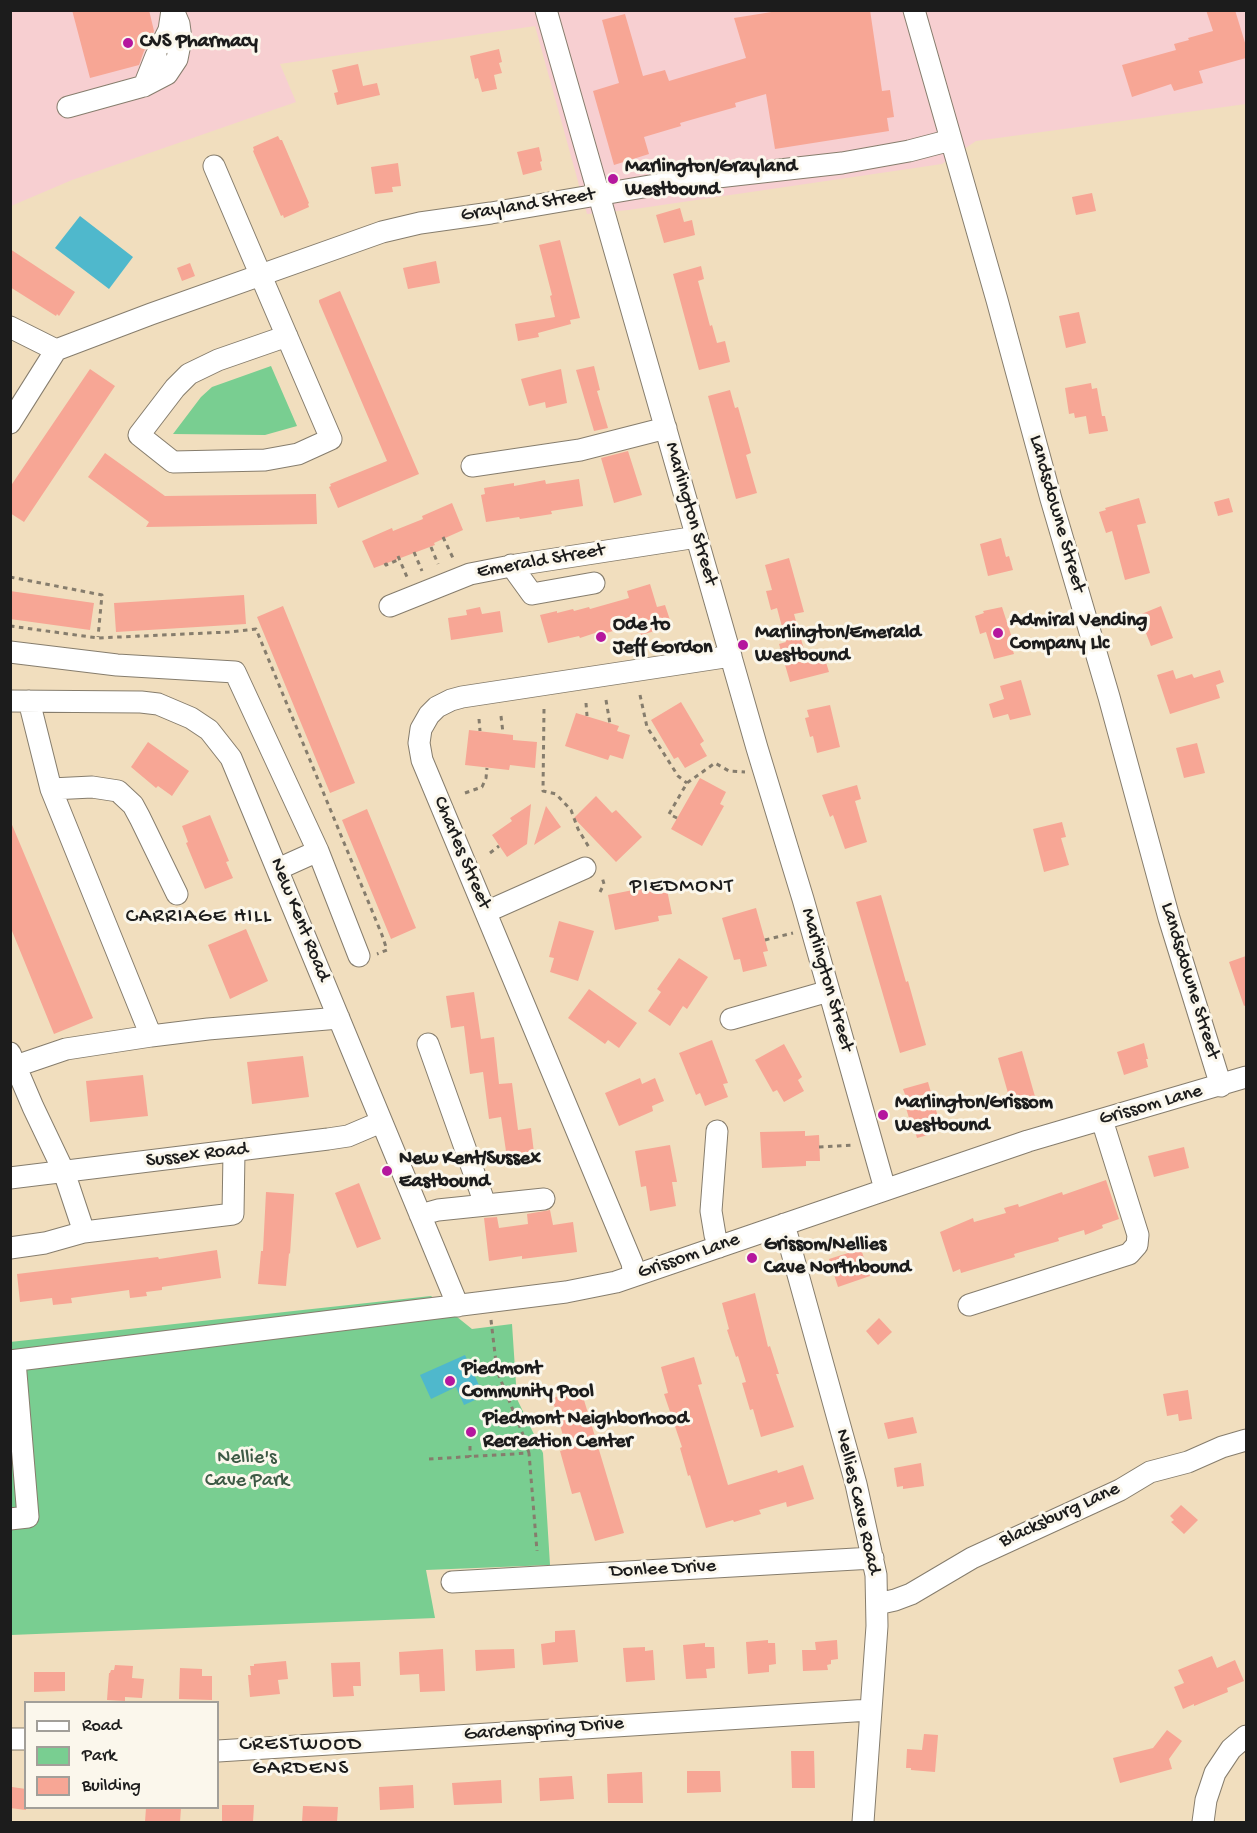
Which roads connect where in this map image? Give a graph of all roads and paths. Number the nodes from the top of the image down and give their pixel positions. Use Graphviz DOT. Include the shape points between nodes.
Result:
graph roads {
  1 [pos="173,10"];
  2 [pos="914,10"];
  3 [pos="553,12"];
  4 [pos="144,86"];
  5 [pos="68,107"];
  6 [pos="951,140"];
  7 [pos="214,166"];
  8 [pos="600,195"];
  9 [pos="261,276"];
  10 [pos="10,327"];
  11 [pos="287,336"];
  12 [pos="56,350"];
  13 [pos="10,423"];
  14 [pos="666,428"];
  15 [pos="472,466"];
  16 [pos="443,537"];
  17 [pos="697,537"];
  18 [pos="431,547"];
  19 [pos="414,552"];
  20 [pos="453,558"];
  21 [pos="385,563"];
  22 [pos="438,564"];
  23 [pos="511,566"];
  24 [pos="422,571"];
  25 [pos="407,577"];
  26 [pos="10,578"];
  27 [pos="594,583"];
  28 [pos="390,606"];
  29 [pos="98,638"];
  30 [pos="10,652"];
  31 [pos="731,656"];
  32 [pos="640,695"];
  33 [pos="606,700"];
  34 [pos="20,701"];
  35 [pos="586,703"];
  36 [pos="544,710"];
  37 [pos="501,716"];
  38 [pos="587,716"];
  39 [pos="479,719"];
  40 [pos="610,723"];
  41 [pos="480,731"];
  42 [pos="503,733"];
  43 [pos="487,768"];
  44 [pos="749,772"];
  45 [pos="687,783"];
  46 [pos="51,789"];
  47 [pos="465,793"];
  48 [pos="677,818"];
  49 [pos="499,846"];
  50 [pos="318,851"];
  51 [pos="490,853"];
  52 [pos="593,866"];
  53 [pos="278,869"];
  54 [pos="600,892"];
  55 [pos="177,894"];
  56 [pos="486,912"];
  57 [pos="794,932"];
  58 [pos="765,940"];
  59 [pos="359,956"];
  60 [pos="829,991"];
  61 [pos="339,1018"];
  62 [pos="732,1019"];
  63 [pos="151,1036"];
  64 [pos="428,1044"];
  65 [pos="13,1060"];
  66 [pos="1246,1077"];
  67 [pos="1221,1086"];
  68 [pos="1102,1120"];
  69 [pos="381,1122"];
  70 [pos="717,1131"];
  71 [pos="855,1144"];
  72 [pos="819,1147"];
  73 [pos="234,1152"];
  74 [pos="64,1172"];
  75 [pos="10,1178"];
  76 [pos="885,1189"];
  77 [pos="544,1199"];
  78 [pos="485,1204"];
  79 [pos="420,1215"];
  80 [pos="784,1224"];
  81 [pos="84,1232"];
  82 [pos="719,1247"];
  83 [pos="10,1248"];
  84 [pos="634,1276"];
  85 [pos="969,1305"];
  86 [pos="458,1306"];
  87 [pos="490,1315"];
  88 [pos="13,1361"];
  89 [pos="1246,1440"];
  90 [pos="470,1446"];
  91 [pos="529,1453"];
  92 [pos="470,1456"];
  93 [pos="429,1459"];
  94 [pos="10,1519"];
  95 [pos="537,1551"];
  96 [pos="873,1558"];
  97 [pos="452,1582"];
  98 [pos="877,1604"];
  99 [pos="870,1710"];
  100 [pos="1246,1736"];
  101 [pos="219,1751"];
  102 [pos="863,1822"];
  103 [pos="1203,1822"];
  1 -- 4 [label="street" via="169,30"];
  1 -- 4 [label="street" via="181,39 177,59 167,74"];
  2 -- 6 [label="street, Landsdowne Street"];
  3 -- 8 [label="street, Marlington Street"];
  4 -- 5 [label="street"];
  6 -- 8 [label="street, Grayland Street" via="842,163 674,182"];
  6 -- 67 [label="street, Landsdowne Street" via="1169,918"];
  7 -- 9 [label="street"];
  8 -- 9 [label="street, Grayland Street" via="405,226"];
  8 -- 14 [label="street, Marlington Street"];
  9 -- 11 [label="street"];
  9 -- 12 [label="street, Grayland Street"];
  10 -- 12 [label="street"];
  11 -- 11 [label="street" via="331,439 298,454 265,460 173,462 139,435 189,374"];
  12 -- 13 [label="street"];
  14 -- 15 [label="street" via="580,450"];
  14 -- 17 [label="street, Marlington Street"];
  16 -- 20 [label="path"];
  17 -- 23 [label="street, Emerald Street"];
  17 -- 31 [label="street, Marlington Street"];
  18 -- 22 [label="path"];
  19 -- 24 [label="path"];
  21 -- 25 [label="path" via="399,557"];
  23 -- 27 [label="street" via="532,594"];
  23 -- 28 [label="street, Emerald Street" via="470,574"];
  26 -- 29 [label="path" via="102,595"];
  30 -- 50 [label="street" via="117,665 235,672"];
  31 -- 56 [label="street, Charles Street" via="462,697 437,707 421,729 419,749"];
  31 -- 60 [label="street, Marlington Street"];
  32 -- 45 [label="path" via="647,727 678,776"];
  33 -- 40 [label="path"];
  34 -- 46 [label="street"];
  34 -- 53 [label="street, New Kent Road" via="141,702 158,704 191,718 209,730 231,758"];
  35 -- 38 [label="path"];
  36 -- 52 [label="path" via="543,791 556,795 571,810 590,847"];
  37 -- 42 [label="path"];
  39 -- 41 [label="path"];
  43 -- 47 [label="path" via="482,788"];
  44 -- 45 [label="path" via="729,771 715,763"];
  45 -- 48 [label="path" via="669,814"];
  46 -- 55 [label="street" via="92,787 118,791 140,818"];
  46 -- 63 [label="street"];
  49 -- 51 [label="path"];
  50 -- 53 [label="street"];
  50 -- 59 [label="street"];
  52 -- 54 [label="path" via="604,884"];
  52 -- 56 [label="street"];
  53 -- 61 [label="street, New Kent Road"];
  56 -- 84 [label="street, Charles Street" via="633,1263"];
  57 -- 58 [label="path"];
  60 -- 62 [label="street"];
  60 -- 76 [label="street, Marlington Street"];
  61 -- 63 [label="street"];
  61 -- 69 [label="street, New Kent Road"];
  63 -- 65 [label="street"];
  64 -- 78 [label="street"];
  65 -- 74 [label="street"];
  66 -- 67 [label="street, Grissom Lane"];
  67 -- 68 [label="street, Grissom Lane"];
  68 -- 76 [label="street, Grissom Lane"];
  68 -- 85 [label="street" via="1138,1235 1137,1245 1129,1254"];
  69 -- 73 [label="street, Sussex Road" via="348,1136"];
  69 -- 79 [label="street, New Kent Road"];
  70 -- 82 [label="street" via="711,1211"];
  71 -- 72 [label="path"];
  73 -- 74 [label="street, Sussex Road"];
  73 -- 81 [label="street" via="233,1214"];
  74 -- 75 [label="street, Sussex Road"];
  74 -- 81 [label="street"];
  76 -- 80 [label="street, Grissom Lane"];
  77 -- 78 [label="street"];
  78 -- 79 [label="street"];
  79 -- 86 [label="street, New Kent Road"];
  80 -- 82 [label="street, Grissom Lane"];
  80 -- 96 [label="street, Nellies Cave Road"];
  81 -- 83 [label="street"];
  82 -- 84 [label="street, Grissom Lane"];
  84 -- 86 [label="street, Grissom Lane" via="594,1287"];
  86 -- 88 [label="street, Grissom Lane"];
  87 -- 91 [label="path" via="497,1371"];
  88 -- 94 [label="street" via="28,1517"];
  89 -- 98 [label="street, Blacksburg Lane" via="1150,1472 972,1558 911,1594"];
  90 -- 92 [label="path"];
  91 -- 92 [label="path"];
  91 -- 95 [label="path"];
  92 -- 93 [label="path"];
  96 -- 97 [label="street, Donlee Drive"];
  96 -- 98 [label="street, Nellies Cave Road"];
  98 -- 99 [label="street, Nellies Cave Road"];
  99 -- 101 [label="street, Gardenspring Drive"];
  99 -- 102 [label="street, Nellies Cave Road"];
  100 -- 103 [label="street" via="1231,1749 1215,1773"];
}
